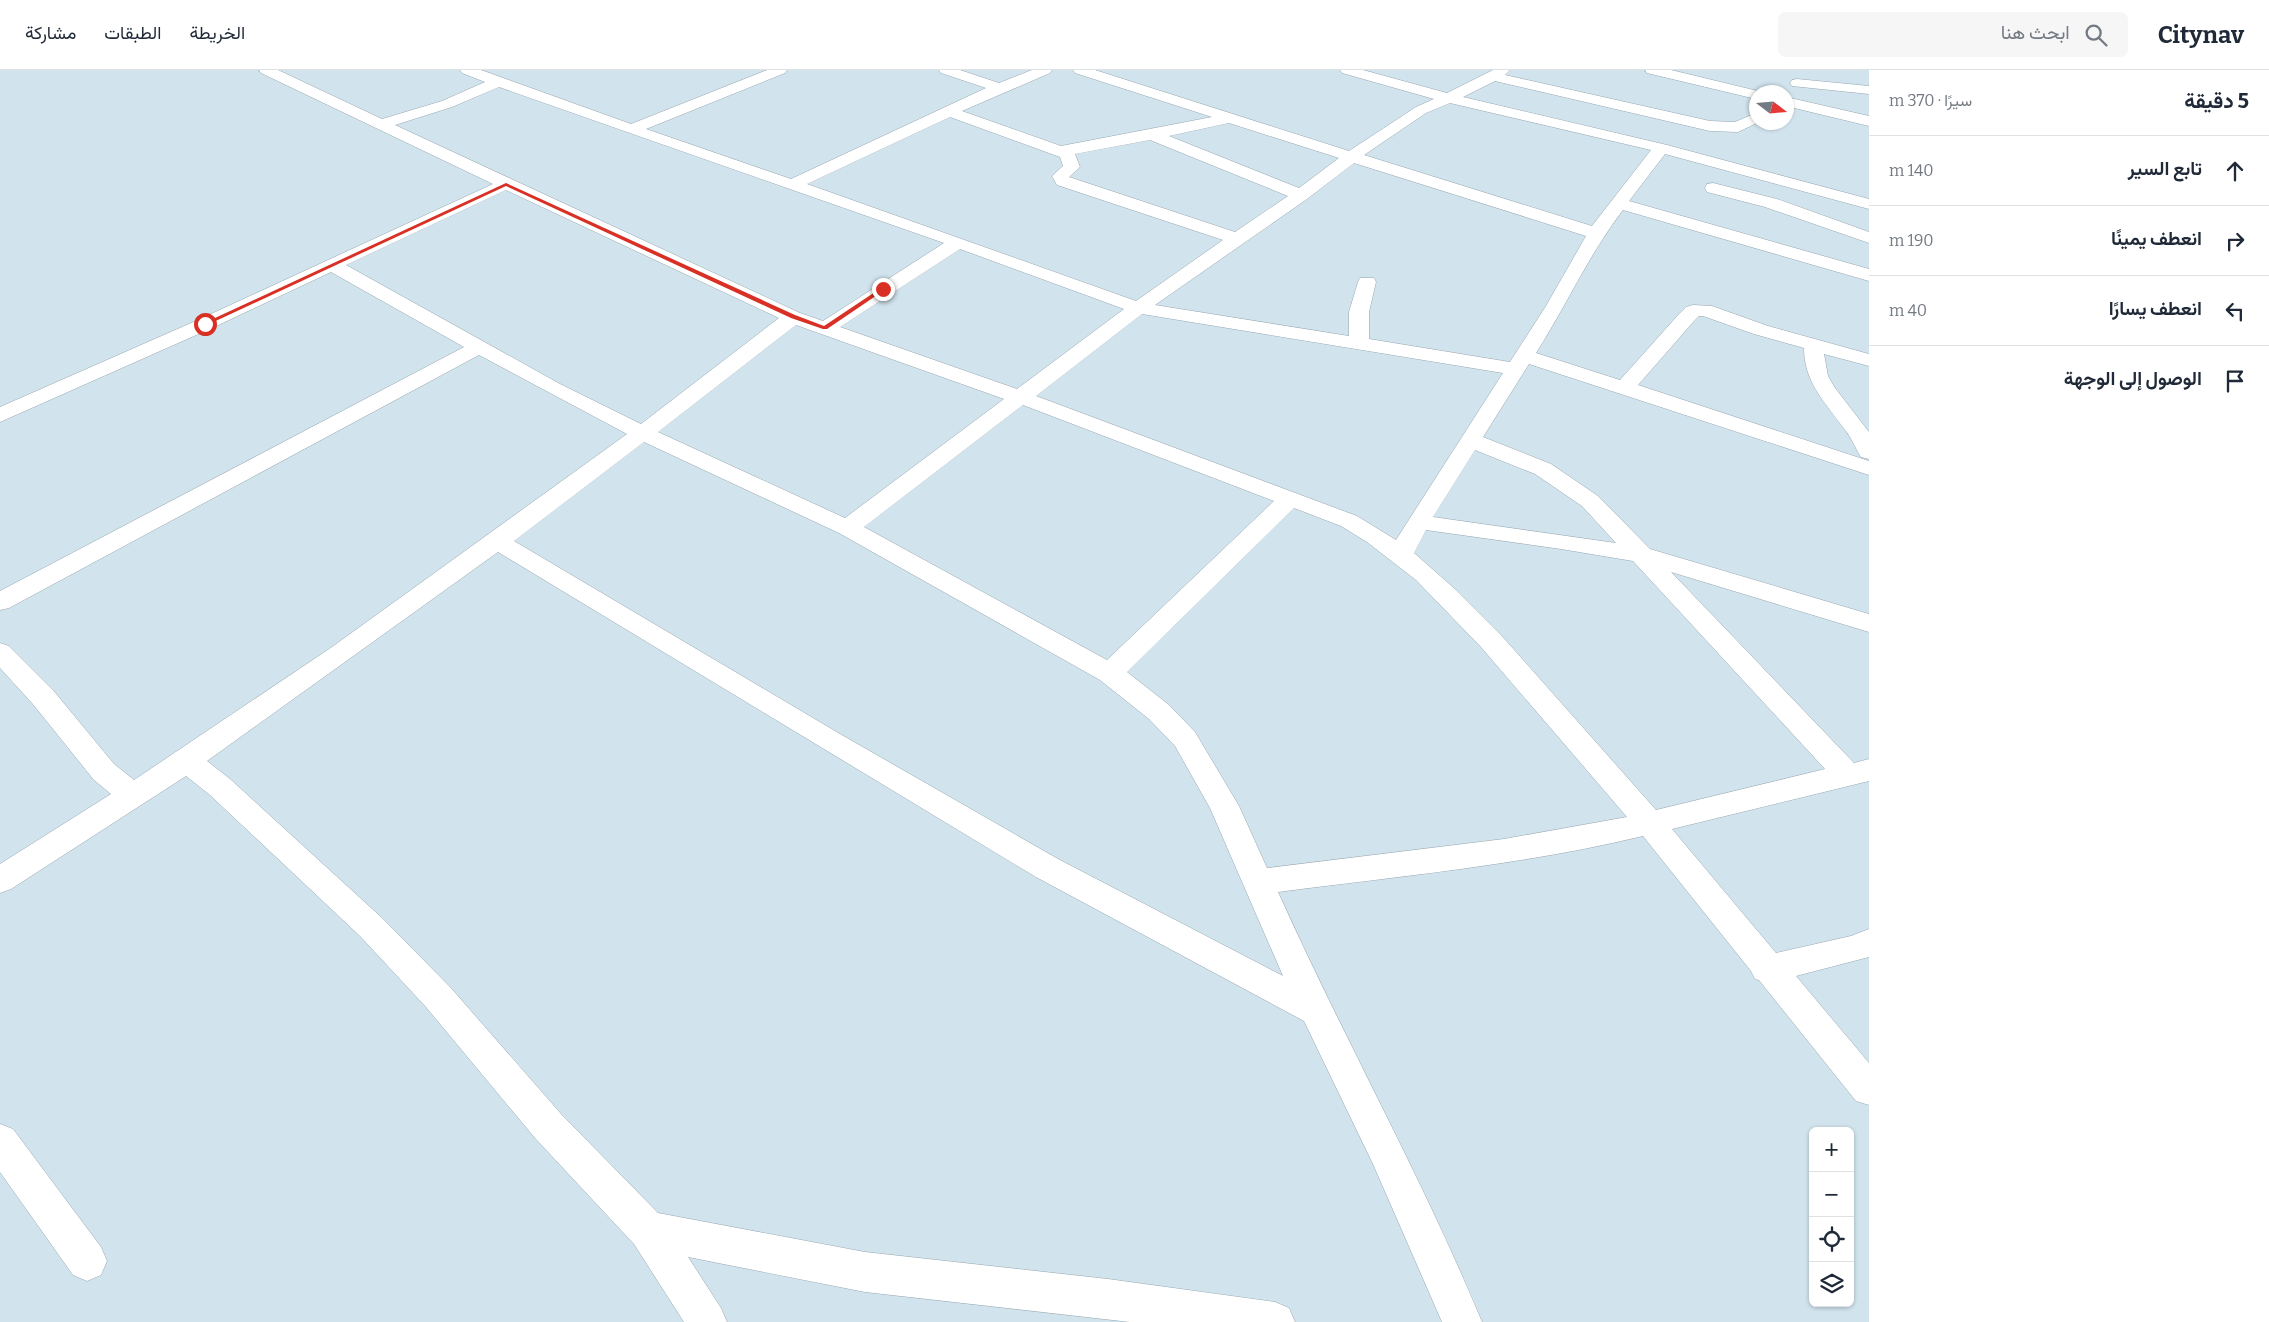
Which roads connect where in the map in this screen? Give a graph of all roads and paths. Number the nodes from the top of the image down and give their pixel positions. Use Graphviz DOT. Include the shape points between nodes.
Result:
graph roads {
  1 [pos="266,70"];
  2 [pos="467,70"];
  3 [pos="780,70"];
  4 [pos="946,70"];
  5 [pos="1044,70"];
  6 [pos="1080,70"];
  7 [pos="1347,70"];
  8 [pos="1652,70"];
  9 [pos="1498,73"];
  10 [pos="499,81"];
  11 [pos="1797,83"];
  12 [pos="999,88"];
  13 [pos="1869,90"];
  14 [pos="1749,92"];
  15 [pos="1447,98"];
  16 [pos="1794,103"];
  17 [pos="950,112"];
  18 [pos="1229,118"];
  19 [pos="1869,120"];
  20 [pos="1749,122"];
  21 [pos="382,124"];
  22 [pos="630,129"];
  23 [pos="1152,136"];
  24 [pos="1661,148"];
  25 [pos="1062,151"];
  26 [pos="1353,158"];
  27 [pos="1787,182"];
  28 [pos="506,184"];
  29 [pos="790,185"];
  30 [pos="1713,188"];
  31 [pos="1301,195"];
  32 [pos="1618,203"];
  33 [pos="1771,203"];
  34 [pos="1869,204"];
  35 [pos="1596,233"];
  36 [pos="1869,238"];
  37 [pos="1237,239"];
  38 [pos="958,242"];
  39 [pos="1869,244"];
  40 [pos="332,265"];
  41 [pos="1845,268"];
  42 [pos="1869,276"];
  43 [pos="1367,282"];
  44 [pos="1138,308"];
  45 [pos="793,317"];
  46 [pos="825,328"];
  47 [pos="1359,343"];
  48 [pos="1869,343"];
  49 [pos="1814,345"];
  50 [pos="478,347"];
  51 [pos="1848,355"];
  52 [pos="1869,360"];
  53 [pos="1519,362"];
  54 [pos="1624,388"];
  55 [pos="1020,397"];
  56 [pos="0,415"];
  57 [pos="644,434"];
  58 [pos="1471,440"];
  59 [pos="1867,443"];
  60 [pos="1869,468"];
  61 [pos="1289,500"];
  62 [pos="1418,522"];
  63 [pos="847,528"];
  64 [pos="497,541"];
  65 [pos="1401,555"];
  66 [pos="1641,556"];
  67 [pos="0,602"];
  68 [pos="1869,623"];
  69 [pos="0,652"];
  70 [pos="1110,673"];
  71 [pos="187,761"];
  72 [pos="1858,772"];
  73 [pos="132,795"];
  74 [pos="1651,824"];
  75 [pos="0,880"];
  76 [pos="1257,882"];
  77 [pos="1869,943"];
  78 [pos="1767,969"];
  79 [pos="1317,1012"];
  80 [pos="1869,1089"];
  81 [pos="0,1141"];
  82 [pos="648,1230"];
  83 [pos="87,1261"];
  84 [pos="707,1322"];
  85 [pos="1275,1322"];
  86 [pos="1462,1322"];
  1 -- 21 [label="street"];
  2 -- 10 [label="street"];
  3 -- 22 [label="street"];
  4 -- 12 [label="street"];
  5 -- 12 [label="street"];
  6 -- 18 [label="street"];
  7 -- 15 [label="street"];
  8 -- 14 [label="street"];
  9 -- 15 [label="street"];
  9 -- 20 [label="street" via="1710,126 1738,127"];
  10 -- 21 [label="street" via="447,104"];
  10 -- 22 [label="street"];
  11 -- 13 [label="street"];
  12 -- 17 [label="street"];
  15 -- 24 [label="street"];
  15 -- 26 [label="street" via="1409,117"];
  16 -- 19 [label="street"];
  17 -- 25 [label="street"];
  17 -- 29 [label="street"];
  18 -- 23 [label="street"];
  18 -- 26 [label="street"];
  21 -- 28 [label="street"];
  22 -- 29 [label="street"];
  23 -- 25 [label="street"];
  23 -- 31 [label="street"];
  24 -- 27 [label="street"];
  24 -- 32 [label="street"];
  25 -- 37 [label="street" via="1070,157 1072,164 1060,176 1063,181"];
  26 -- 31 [label="street"];
  26 -- 35 [label="street"];
  27 -- 33 [label="street"];
  27 -- 34 [label="street"];
  28 -- 40 [label="street"];
  28 -- 45 [label="street"];
  29 -- 38 [label="street"];
  30 -- 33 [label="street"];
  31 -- 37 [label="street"];
  32 -- 35 [label="street"];
  32 -- 41 [label="street"];
  33 -- 36 [label="street"];
  35 -- 53 [label="street" via="1556,306"];
  37 -- 44 [label="street"];
  38 -- 44 [label="street"];
  38 -- 46 [label="street"];
  39 -- 41 [label="street"];
  40 -- 50 [label="street"];
  40 -- 56 [label="street"];
  41 -- 42 [label="street"];
  43 -- 47 [label="street" via="1359,312"];
  44 -- 47 [label="street"];
  44 -- 55 [label="street"];
  45 -- 46 [label="street"];
  45 -- 57 [label="street"];
  46 -- 55 [label="street"];
  47 -- 53 [label="street"];
  48 -- 51 [label="street"];
  49 -- 51 [label="street"];
  49 -- 54 [label="street" via="1705,310 1695,310"];
  49 -- 59 [label="street" via="1817,379"];
  50 -- 57 [label="street"];
  50 -- 67 [label="street"];
  51 -- 52 [label="street"];
  53 -- 54 [label="street"];
  53 -- 58 [label="street"];
  54 -- 60 [label="street"];
  55 -- 61 [label="street"];
  55 -- 63 [label="street"];
  57 -- 63 [label="street"];
  57 -- 64 [label="street"];
  58 -- 62 [label="street"];
  58 -- 66 [label="street" via="1530,463 1575,488"];
  61 -- 65 [label="street" via="1349,521"];
  61 -- 70 [label="street"];
  62 -- 65 [label="street"];
  62 -- 66 [label="street" via="1561,541"];
  63 -- 70 [label="street"];
  64 -- 71 [label="street" via="356,645"];
  64 -- 79 [label="street" via="1047,868"];
  65 -- 74 [label="street" via="1419,568 1492,643"];
  66 -- 68 [label="street"];
  66 -- 72 [label="street"];
  69 -- 73 [label="street" via="42,696 104,772"];
  70 -- 76 [label="street" via="1159,712 1185,739 1224,806"];
  71 -- 73 [label="street"];
  71 -- 82 [label="street" via="220,787 371,927 438,997 548,1126"];
  72 -- 74 [label="street"];
  73 -- 75 [label="street"];
  74 -- 76 [label="street" via="1504,851"];
  74 -- 78 [label="street"];
  76 -- 79 [label="street"];
  77 -- 78 [label="street"];
  78 -- 80 [label="street"];
  79 -- 86 [label="street" via="1387,1154"];
  81 -- 83 [label="street"];
  82 -- 84 [label="street"];
  82 -- 85 [label="street" via="865,1272 1108,1299"];
}
